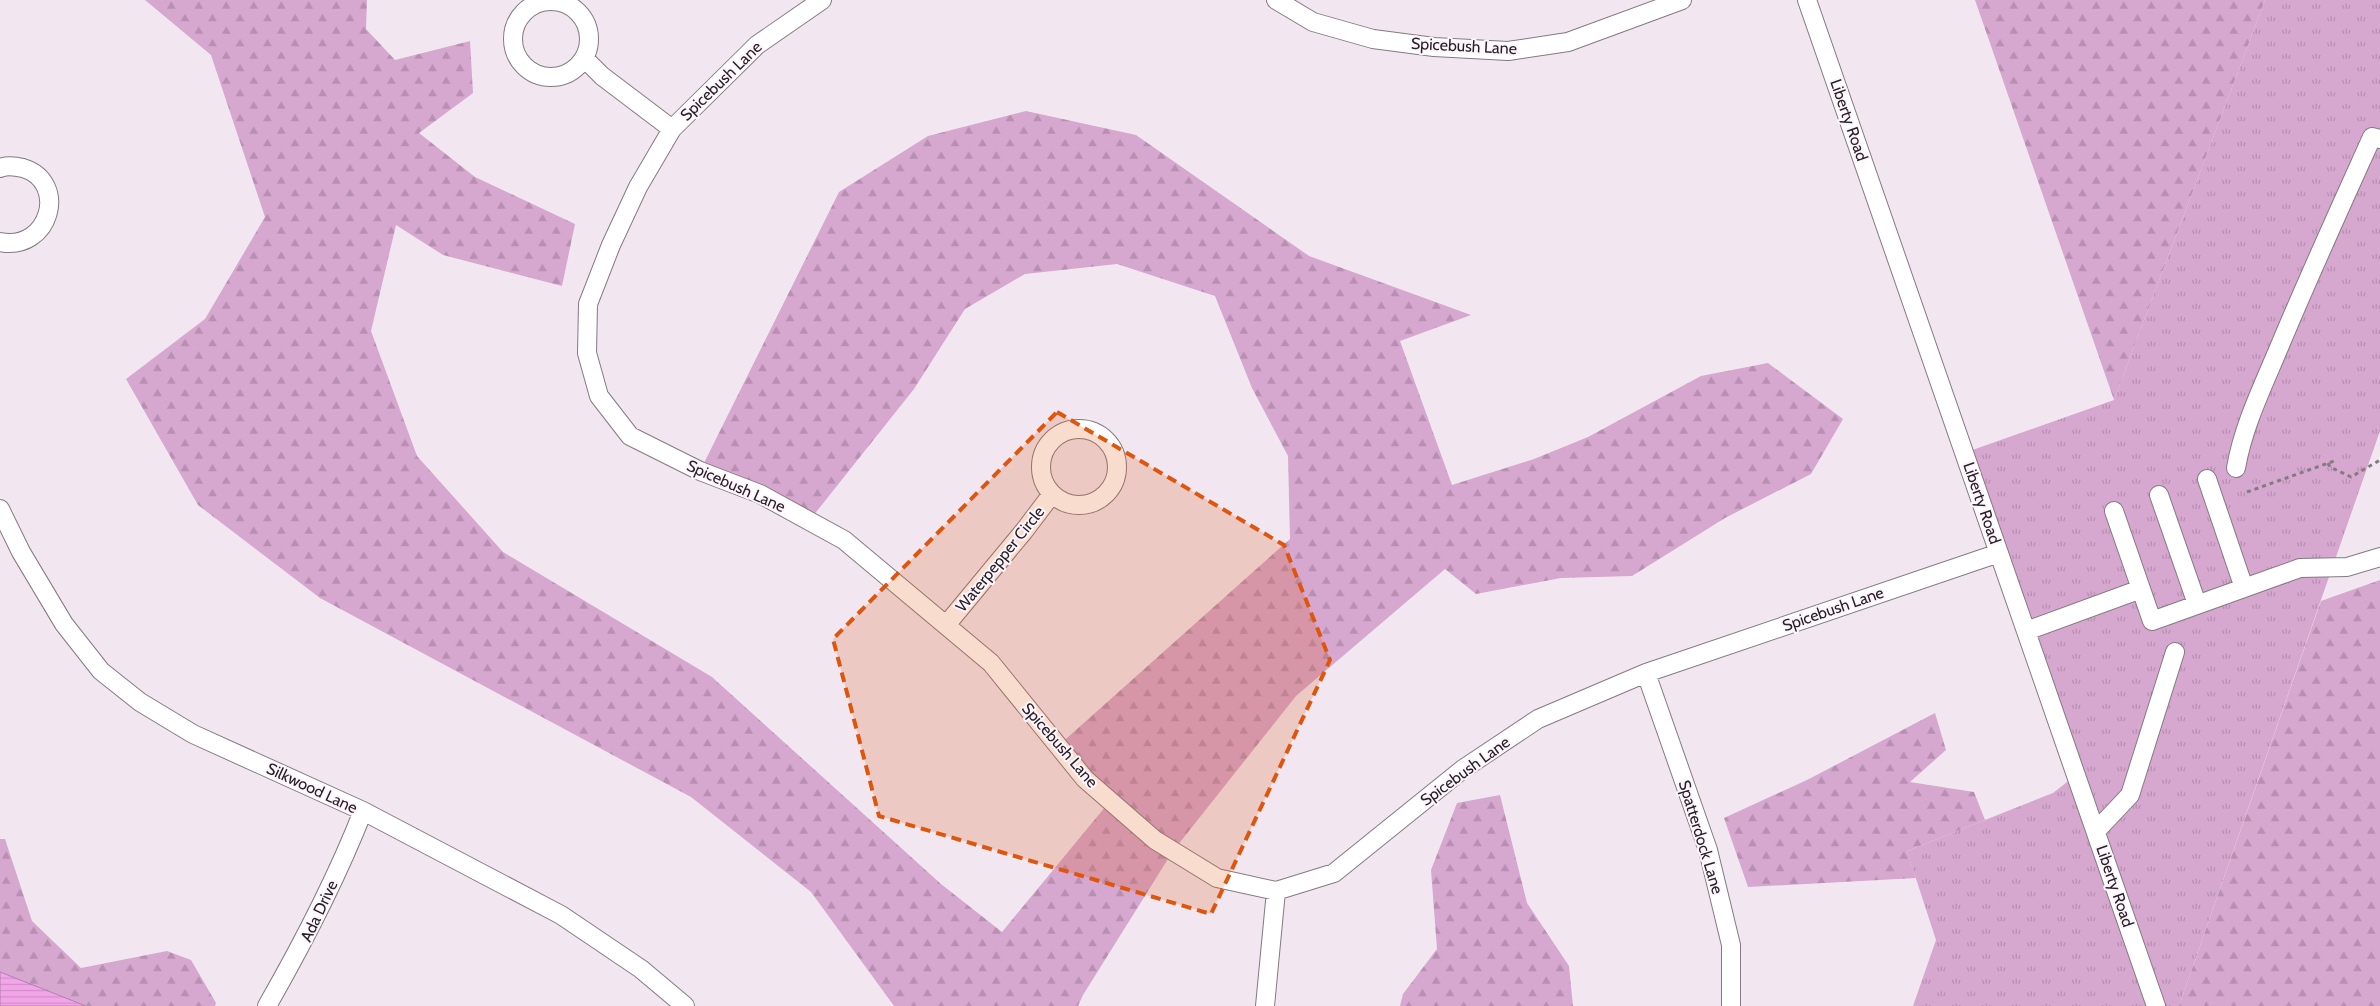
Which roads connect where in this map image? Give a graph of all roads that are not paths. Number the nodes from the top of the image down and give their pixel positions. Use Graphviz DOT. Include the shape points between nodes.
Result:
graph roads {
  1 [pos="547,0"];
  2 [pos="822,0"];
  3 [pos="1276,0"];
  4 [pos="1682,0"];
  5 [pos="1807,0"];
  6 [pos="584,58"];
  7 [pos="672,129"];
  8 [pos="2380,139"];
  9 [pos="0,168"];
  10 [pos="0,242"];
  11 [pos="2236,468"];
  12 [pos="2207,478"];
  13 [pos="1052,494"];
  14 [pos="2159,495"];
  15 [pos="0,509"];
  16 [pos="2114,511"];
  17 [pos="1999,553"];
  18 [pos="2380,557"];
  19 [pos="2244,588"];
  20 [pos="2141,589"];
  21 [pos="2197,604"];
  22 [pos="947,624"];
  23 [pos="2026,631"];
  24 [pos="2176,652"];
  25 [pos="1646,674"];
  26 [pos="363,811"];
  27 [pos="2096,831"];
  28 [pos="1276,891"];
  29 [pos="267,1006"];
  30 [pos="685,1006"];
  31 [pos="1265,1006"];
  32 [pos="1730,1006"];
  33 [pos="2156,1006"];
  1 -- 6 [label="street" via="566,2 582,15 588,27 588,51"];
  1 -- 6 [label="street" via="531,5 518,19 512,36 516,57 523,66 544,77 566,75"];
  2 -- 7 [label="street, Spicebush Lane" via="757,45"];
  3 -- 4 [label="street, Spicebush Lane" via="1313,22 1373,39 1434,47 1508,51 1568,42"];
  5 -- 17 [label="street, Liberty Road"];
  6 -- 7 [label="street" via="602,76"];
  7 -- 22 [label="street, Spicebush Lane" via="638,187 588,304 586,353 599,396 630,436 700,471 760,494 844,540"];
  8 -- 11 [label="street" via="2372,137 2306,283 2259,395"];
  9 -- 10 [label="street" via="16,166 28,170 42,183 50,201 49,214 34,236 22,242"];
  12 -- 19 [label="street"];
  13 -- 13 [label="street, Waterpepper Circle" via="1041,476 1040,464 1049,442 1059,433 1076,428 1096,432 1110,443 1116,455 1117,479 1110,491 1094,503 1073,505"];
  13 -- 22 [label="street, Waterpepper Circle"];
  14 -- 21 [label="street"];
  15 -- 26 [label="street, Silkwood Lane" via="21,552 64,624 101,671 140,702 193,734"];
  16 -- 20 [label="street"];
  17 -- 23 [label="street, Liberty Road"];
  17 -- 25 [label="street, Spicebush Lane"];
  18 -- 19 [label="street" via="2347,566 2300,568"];
  19 -- 21 [label="street"];
  20 -- 21 [label="street" via="2152,621"];
  20 -- 23 [label="street"];
  22 -- 28 [label="street, Spicebush Lane" via="991,663 1085,779 1155,840 1217,878"];
  23 -- 27 [label="street, Liberty Road"];
  24 -- 27 [label="street" via="2130,795"];
  25 -- 28 [label="street, Spicebush Lane" via="1538,719 1463,769 1334,873"];
  25 -- 32 [label="street, Spatterdock Lane" via="1708,850 1731,945"];
  26 -- 29 [label="street, Ada Drive" via="326,898"];
  26 -- 30 [label="street, Silkwood Lane" via="561,915 641,969"];
  27 -- 33 [label="street, Liberty Road"];
  28 -- 31 [label="street"];
}
